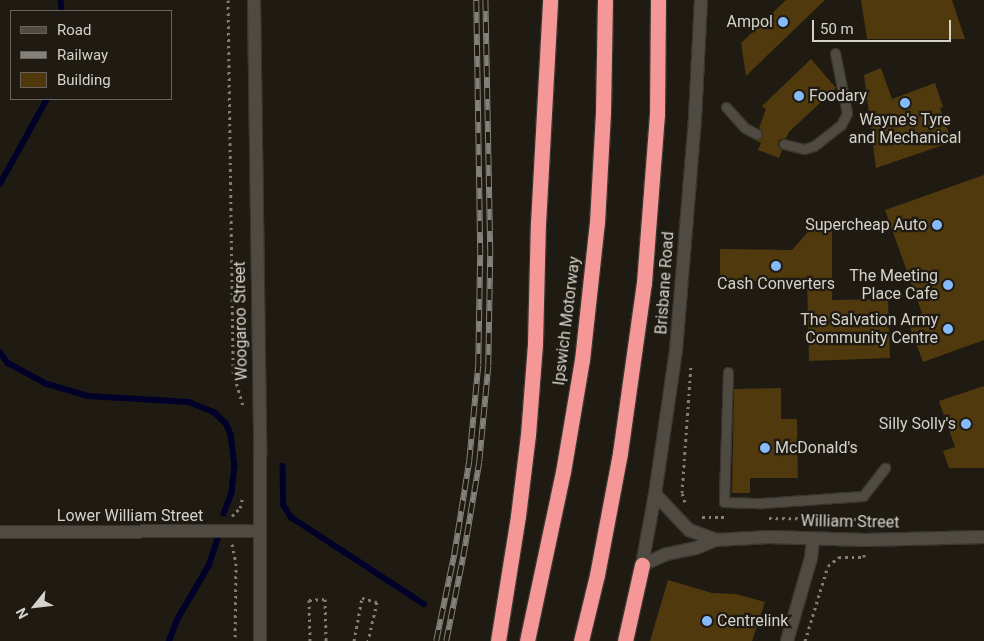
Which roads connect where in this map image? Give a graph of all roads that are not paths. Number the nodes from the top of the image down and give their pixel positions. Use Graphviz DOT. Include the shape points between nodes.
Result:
graph roads {
  1 [pos="254,0"];
  2 [pos="550,0"];
  3 [pos="605,0"];
  4 [pos="658,0"];
  5 [pos="701,0"];
  6 [pos="835,53"];
  7 [pos="726,107"];
  8 [pos="757,134"];
  9 [pos="784,144"];
  10 [pos="728,372"];
  11 [pos="885,468"];
  12 [pos="655,494"];
  13 [pos="260,531"];
  14 [pos="0,532"];
  15 [pos="984,537"];
  16 [pos="814,538"];
  17 [pos="716,540"];
  18 [pos="642,565"];
  19 [pos="260,641"];
  20 [pos="498,641"];
  21 [pos="527,641"];
  22 [pos="581,641"];
  23 [pos="625,641"];
  24 [pos="787,641"];
  1 -- 13 [label="street, Woogaroo Street"];
  2 -- 20 [label="highway" via="528,435"];
  3 -- 21 [label="highway, Ipswich Motorway" via="597,223 582,360 561,481"];
  4 -- 22 [label="highway" via="657,115 644,283 620,453"];
  5 -- 12 [label="street, Brisbane Road" via="677,341"];
  6 -- 9 [label="lane" via="847,113 841,125 814,146 804,149"];
  7 -- 8 [label="lane" via="745,128"];
  10 -- 11 [label="lane" via="724,502 762,503 862,496"];
  12 -- 17 [label="street, William Street" via="689,530"];
  12 -- 18 [label="street, Brisbane Road"];
  13 -- 14 [label="street, Lower William Street"];
  13 -- 19 [label="street, Woogaroo Street"];
  15 -- 16 [label="street, William Street"];
  16 -- 17 [label="street, William Street"];
  16 -- 24 [label="street"];
  17 -- 18 [label="street, William Street"];
  18 -- 23 [label="highway"];
}
